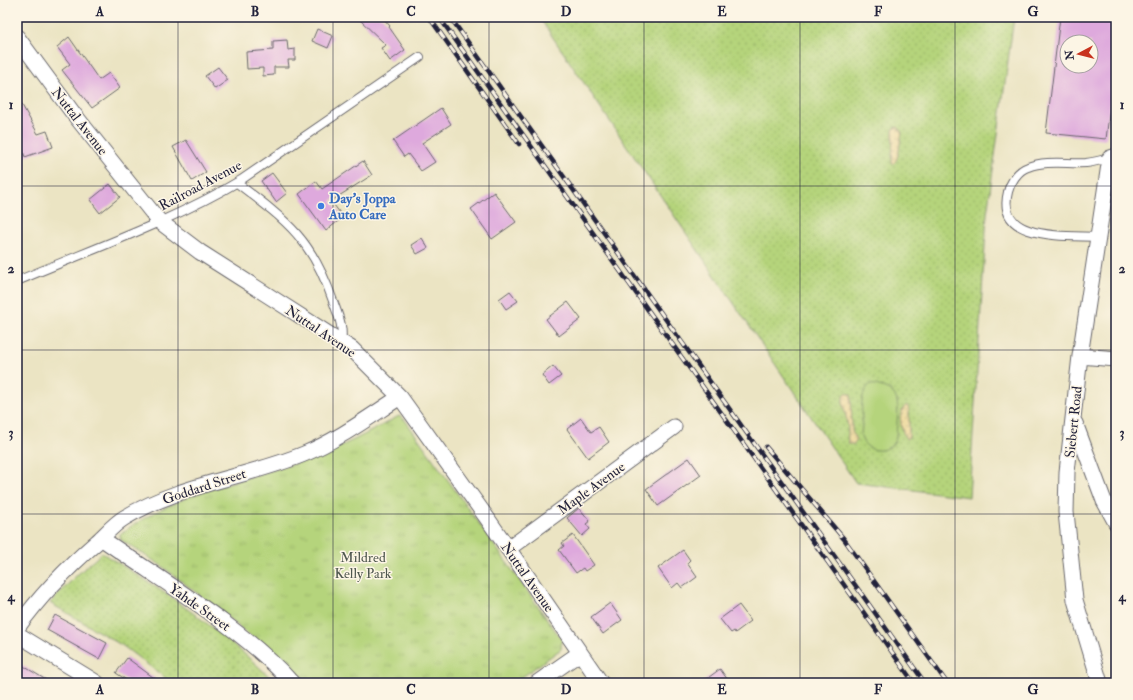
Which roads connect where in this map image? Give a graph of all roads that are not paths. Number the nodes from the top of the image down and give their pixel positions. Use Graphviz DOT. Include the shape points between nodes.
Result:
graph roads {
  1 [pos="17,37"];
  2 [pos="420,57"];
  3 [pos="1113,157"];
  4 [pos="237,183"];
  5 [pos="159,221"];
  6 [pos="1098,238"];
  7 [pos="17,281"];
  8 [pos="341,342"];
  9 [pos="1080,356"];
  10 [pos="1116,359"];
  11 [pos="400,397"];
  12 [pos="1073,419"];
  13 [pos="674,427"];
  14 [pos="1116,523"];
  15 [pos="101,538"];
  16 [pos="508,548"];
  17 [pos="17,628"];
  18 [pos="17,634"];
  19 [pos="580,653"];
  20 [pos="97,683"];
  21 [pos="292,683"];
  22 [pos="537,683"];
  23 [pos="601,683"];
  24 [pos="1100,683"];
  1 -- 5 [label="street, Nuttal Avenue" via="73,113"];
  2 -- 4 [label="lane, Railroad Avenue"];
  3 -- 6 [label="street, Siebert Road"];
  3 -- 6 [label="lane" via="1087,163 1043,163 1027,167 1016,176 1008,190 1006,204 1009,215 1025,230 1040,234"];
  4 -- 5 [label="lane, Railroad Avenue"];
  4 -- 8 [label="lane" via="281,216 303,239 324,275 344,331"];
  5 -- 7 [label="lane, Railroad Avenue"];
  5 -- 8 [label="street, Nuttal Avenue" via="200,252"];
  6 -- 9 [label="street, Siebert Road"];
  8 -- 11 [label="street, Nuttal Avenue" via="352,349"];
  9 -- 10 [label="street"];
  9 -- 12 [label="street, Siebert Road"];
  11 -- 15 [label="street, Goddard Street" via="323,445 302,454 177,492 148,504 123,519"];
  11 -- 16 [label="street, Nuttal Avenue"];
  12 -- 14 [label="street" via="1104,501"];
  12 -- 24 [label="street, Siebert Road" via="1066,512 1069,554 1075,600"];
  13 -- 16 [label="street, Maple Avenue"];
  15 -- 17 [label="street, Goddard Street" via="41,595"];
  15 -- 21 [label="street, Yahde Street" via="238,634 279,668"];
  16 -- 19 [label="street, Nuttal Avenue"];
  18 -- 20 [label="street"];
  19 -- 22 [label="street"];
  19 -- 23 [label="street, Nuttal Avenue"];
}
